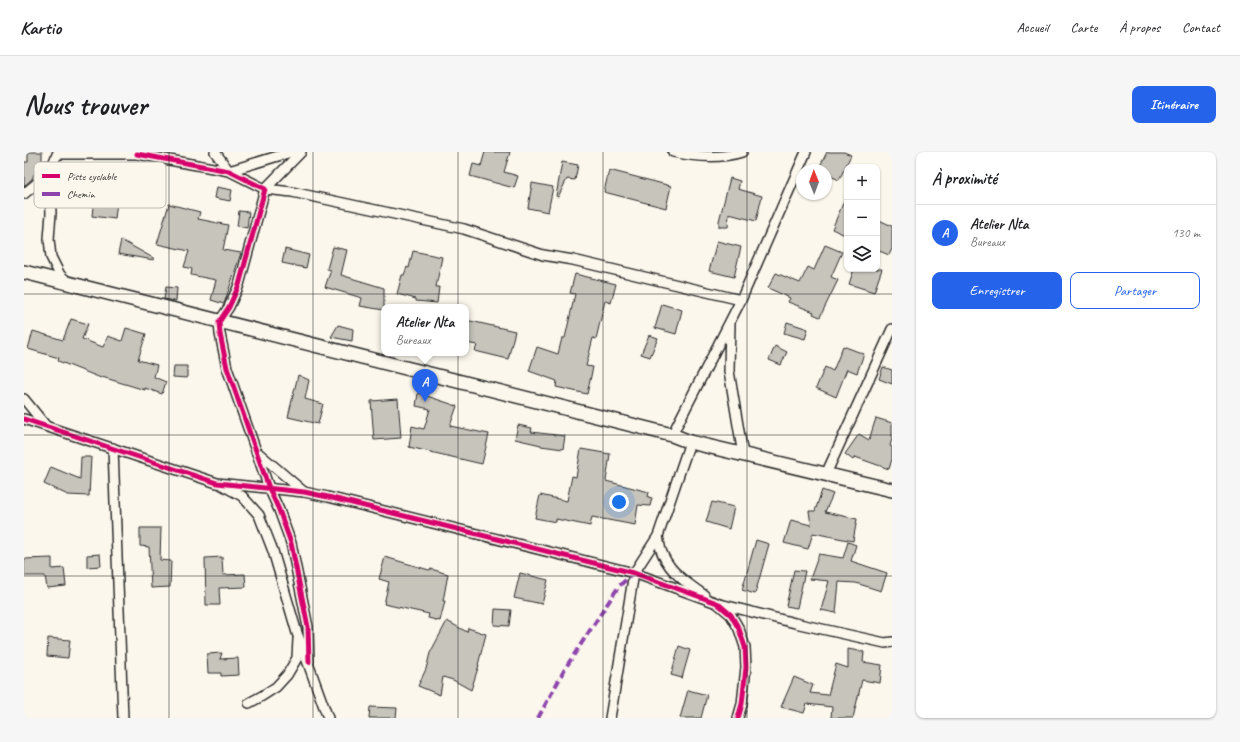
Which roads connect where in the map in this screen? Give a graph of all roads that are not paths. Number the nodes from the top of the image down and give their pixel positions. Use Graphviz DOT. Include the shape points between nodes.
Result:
graph roads {
  1 [pos="215,152"];
  2 [pos="291,152"];
  3 [pos="301,152"];
  4 [pos="673,152"];
  5 [pos="742,152"];
  6 [pos="806,152"];
  7 [pos="58,153"];
  8 [pos="138,153"];
  9 [pos="229,171"];
  10 [pos="34,186"];
  11 [pos="265,189"];
  12 [pos="24,194"];
  13 [pos="51,208"];
  14 [pos="24,272"];
  15 [pos="70,284"];
  16 [pos="741,300"];
  17 [pos="730,321"];
  18 [pos="219,322"];
  19 [pos="892,329"];
  20 [pos="24,398"];
  21 [pos="24,419"];
  22 [pos="46,426"];
  23 [pos="672,436"];
  24 [pos="690,442"];
  25 [pos="113,448"];
  26 [pos="256,452"];
  27 [pos="743,454"];
  28 [pos="826,474"];
  29 [pos="217,483"];
  30 [pos="269,488"];
  31 [pos="892,490"];
  32 [pos="304,492"];
  33 [pos="658,536"];
  34 [pos="634,573"];
  35 [pos="717,603"];
  36 [pos="298,632"];
  37 [pos="890,644"];
  38 [pos="309,662"];
  39 [pos="249,703"];
  40 [pos="123,718"];
  41 [pos="328,718"];
  42 [pos="610,718"];
  43 [pos="738,718"];
  1 -- 9 [label="street"];
  2 -- 9 [label="street"];
  3 -- 11 [label="street"];
  4 -- 5 [label="street" via="695,156 729,156"];
  6 -- 16 [label="street"];
  7 -- 8 [label="street"];
  8 -- 9 [label="street"];
  9 -- 11 [label="street"];
  10 -- 12 [label="street"];
  11 -- 16 [label="street" via="292,192 464,229 543,255"];
  11 -- 18 [label="street" via="239,285"];
  13 -- 15 [label="street" via="51,257 60,275"];
  14 -- 15 [label="main road"];
  15 -- 18 [label="main road"];
  16 -- 17 [label="street"];
  17 -- 23 [label="street"];
  17 -- 27 [label="street" via="729,371"];
  18 -- 23 [label="main road"];
  18 -- 26 [label="street" via="227,368"];
  19 -- 28 [label="street"];
  20 -- 22 [label="street"];
  21 -- 22 [label="street"];
  22 -- 25 [label="street"];
  23 -- 24 [label="main road"];
  24 -- 27 [label="main road"];
  24 -- 33 [label="street"];
  25 -- 29 [label="street"];
  25 -- 40 [label="street"];
  26 -- 30 [label="street"];
  26 -- 32 [label="street"];
  27 -- 28 [label="main road"];
  28 -- 31 [label="main road"];
  29 -- 30 [label="street"];
  29 -- 36 [label="street" via="242,496 259,515"];
  30 -- 32 [label="street"];
  30 -- 38 [label="street" via="291,543 308,628"];
  32 -- 34 [label="street"];
  33 -- 34 [label="street"];
  33 -- 35 [label="street" via="662,554 672,569 687,584"];
  34 -- 35 [label="street"];
  34 -- 42 [label="street"];
  35 -- 37 [label="street" via="795,624"];
  35 -- 43 [label="street" via="731,615 745,647 746,666"];
  36 -- 38 [label="street"];
  36 -- 39 [label="street" via="297,658 287,675 276,687"];
  38 -- 41 [label="street"];
}
